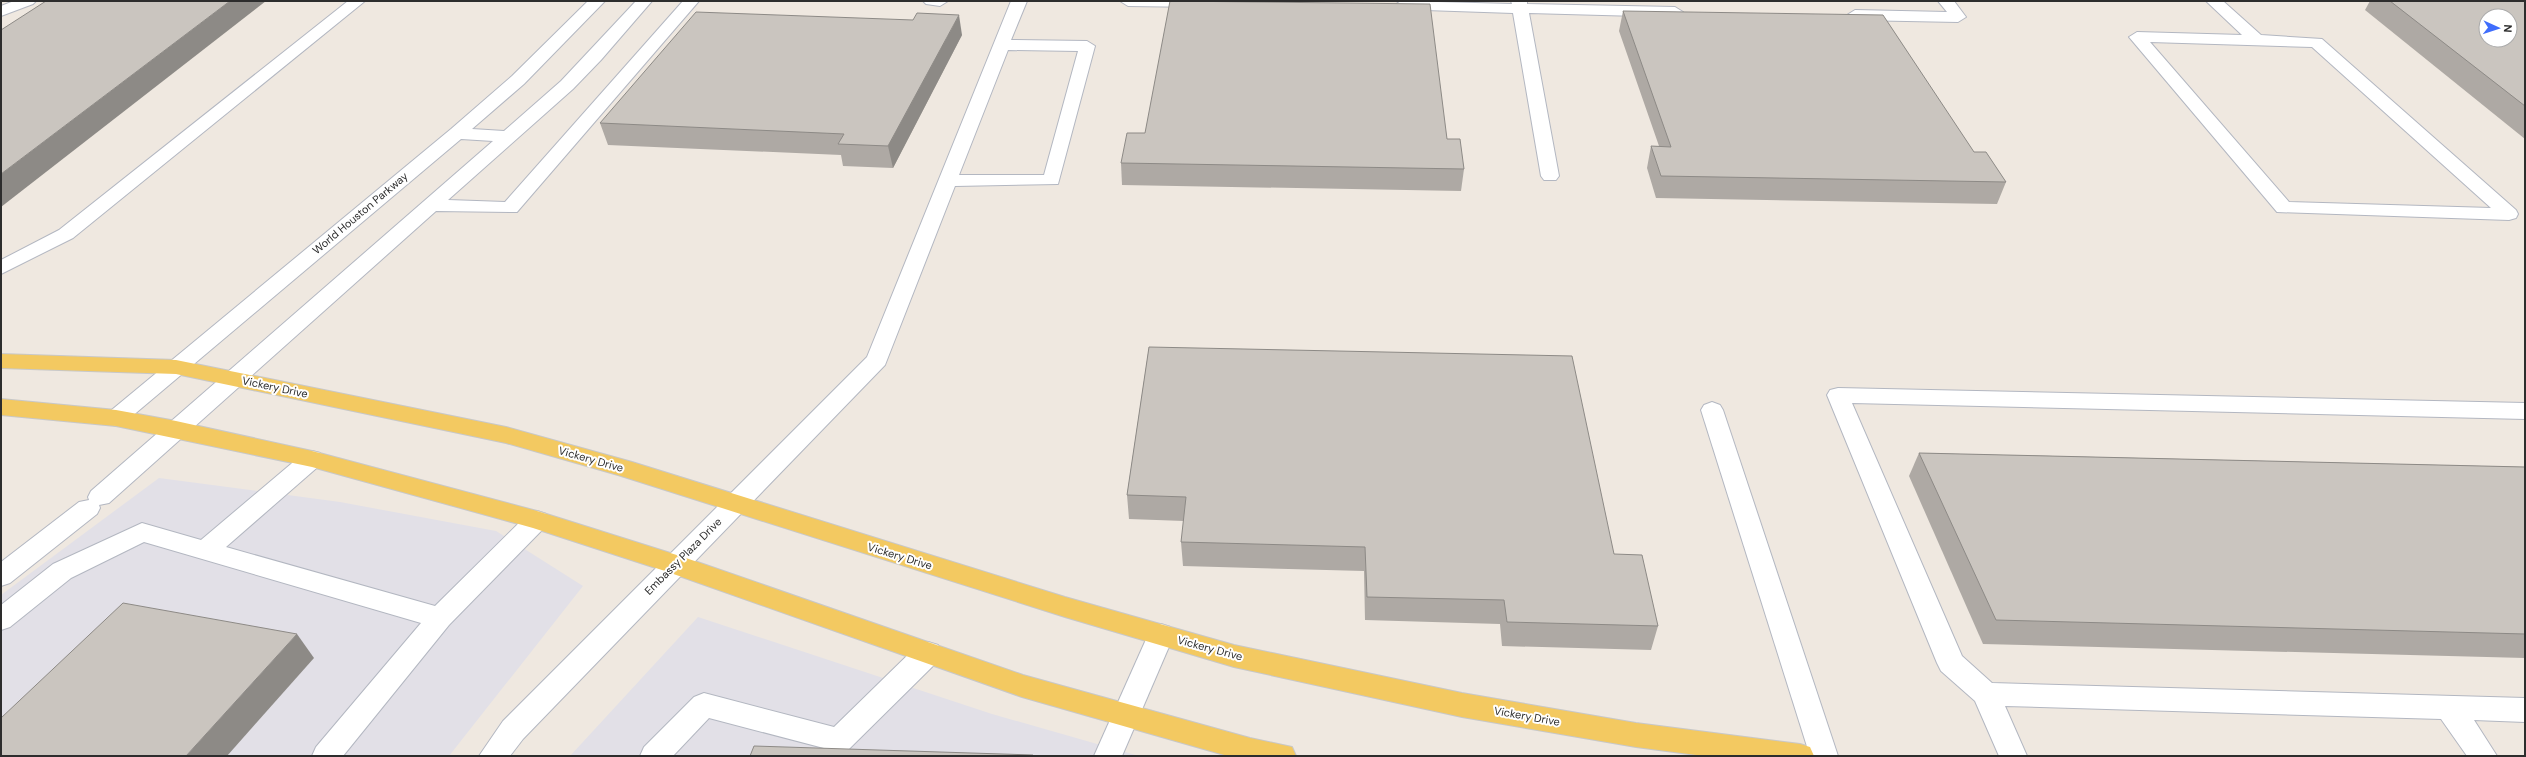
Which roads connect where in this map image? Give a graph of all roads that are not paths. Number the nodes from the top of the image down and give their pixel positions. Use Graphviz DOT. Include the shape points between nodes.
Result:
graph roads {
  1 [pos="28,1"];
  2 [pos="357,1"];
  3 [pos="597,1"];
  4 [pos="644,1"];
  5 [pos="691,1"];
  6 [pos="931,1"];
  7 [pos="1019,1"];
  8 [pos="1128,1"];
  9 [pos="1946,1"];
  10 [pos="2214,1"];
  11 [pos="940,2"];
  12 [pos="1215,3"];
  13 [pos="1520,5"];
  14 [pos="1388,6"];
  15 [pos="1,11"];
  16 [pos="1688,12"];
  17 [pos="1839,15"];
  18 [pos="2257,40"];
  19 [pos="1001,45"];
  20 [pos="457,133"];
  21 [pos="507,137"];
  22 [pos="1550,176"];
  23 [pos="948,181"];
  24 [pos="430,205"];
  25 [pos="1,268"];
  26 [pos="1,361"];
  27 [pos="176,367"];
  28 [pos="234,378"];
  29 [pos="1,407"];
  30 [pos="1712,410"];
  31 [pos="2525,411"];
  32 [pos="116,418"];
  33 [pos="176,429"];
  34 [pos="312,459"];
  35 [pos="735,505"];
  36 [pos="537,520"];
  37 [pos="206,550"];
  38 [pos="674,564"];
  39 [pos="1,576"];
  40 [pos="440,618"];
  41 [pos="1,620"];
  42 [pos="1161,635"];
  43 [pos="928,653"];
  44 [pos="1986,694"];
  45 [pos="2449,708"];
  46 [pos="2525,710"];
  47 [pos="1127,715"];
  48 [pos="326,756"];
  49 [pos="493,756"];
  50 [pos="654,756"];
  51 [pos="1108,756"];
  52 [pos="1282,756"];
  53 [pos="1800,756"];
  54 [pos="1824,756"];
  55 [pos="2013,756"];
  56 [pos="2483,756"];
  1 -- 15 [label="street"];
  2 -- 25 [label="street" via="66,234"];
  3 -- 20 [label="street, World Houston Parkway" via="523,75"];
  4 -- 21 [label="street" via="595,57"];
  5 -- 24 [label="street" via="510,208"];
  6 -- 11 [label="street"];
  7 -- 19 [label="street"];
  8 -- 12 [label="street"];
  9 -- 17 [label="street" via="1958,17"];
  10 -- 18 [label="street"];
  13 -- 14 [label="street"];
  13 -- 16 [label="street"];
  13 -- 22 [label="street"];
  18 -- 18 [label="street" via="2316,42 2509,214 2284,208 2137,37"];
  19 -- 23 [label="street"];
  19 -- 23 [label="street" via="1087,46 1052,180"];
  20 -- 21 [label="street"];
  20 -- 27 [label="street, World Houston Parkway"];
  21 -- 24 [label="street"];
  23 -- 35 [label="street, Embassy Plaza Drive" via="877,360"];
  24 -- 28 [label="street"];
  26 -- 27 [label="main road, Vickery Drive"];
  27 -- 28 [label="main road, Vickery Drive"];
  27 -- 32 [label="street, World Houston Parkway"];
  28 -- 33 [label="street"];
  28 -- 35 [label="main road, Vickery Drive" via="506,435 624,468"];
  29 -- 32 [label="main road"];
  30 -- 54 [label="street"];
  31 -- 44 [label="street" via="1838,395 1951,663"];
  32 -- 33 [label="main road"];
  33 -- 34 [label="main road"];
  33 -- 39 [label="street" via="94,503"];
  34 -- 36 [label="main road"];
  34 -- 37 [label="street"];
  35 -- 38 [label="street, Embassy Plaza Drive"];
  35 -- 42 [label="main road, Vickery Drive"];
  36 -- 38 [label="main road"];
  36 -- 40 [label="street"];
  37 -- 40 [label="street"];
  37 -- 41 [label="street" via="142,532 62,571"];
  38 -- 43 [label="main road"];
  38 -- 49 [label="street, Embassy Plaza Drive" via="513,730"];
  40 -- 48 [label="street"];
  42 -- 47 [label="street"];
  42 -- 53 [label="main road, Vickery Drive" via="1234,656 1462,705 1636,735"];
  43 -- 47 [label="main road" via="1022,686"];
  43 -- 50 [label="street" via="839,740 704,705"];
  44 -- 45 [label="street"];
  44 -- 55 [label="street"];
  45 -- 46 [label="street"];
  45 -- 56 [label="street"];
  47 -- 51 [label="street"];
  47 -- 52 [label="main road" via="1250,750"];
}
